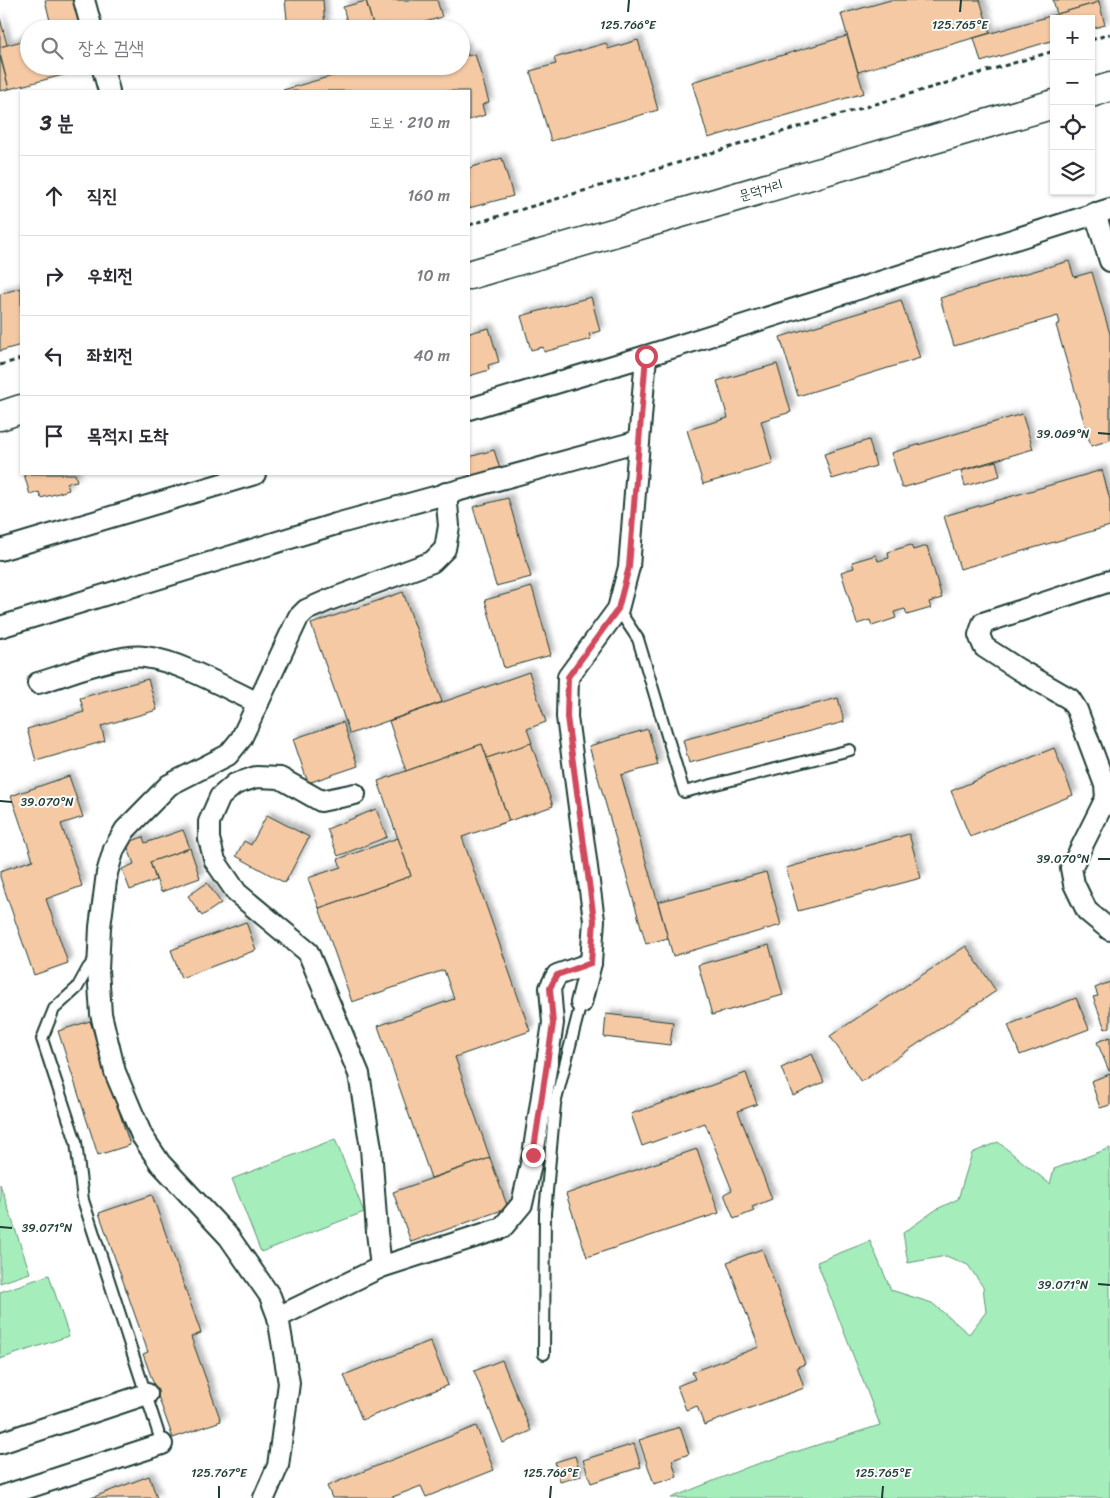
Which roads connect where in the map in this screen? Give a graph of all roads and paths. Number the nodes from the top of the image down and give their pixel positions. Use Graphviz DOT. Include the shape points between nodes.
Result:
graph roads {
  1 [pos="84,0"];
  2 [pos="90,20"];
  3 [pos="1110,34"];
  4 [pos="1095,39"];
  5 [pos="1050,52"];
  6 [pos="105,75"];
  7 [pos="1110,87"];
  8 [pos="109,90"];
  9 [pos="1095,92"];
  10 [pos="1051,105"];
  11 [pos="1103,211"];
  12 [pos="470,225"];
  13 [pos="1110,261"];
  14 [pos="470,275"];
  15 [pos="646,356"];
  16 [pos="20,359"];
  17 [pos="0,365"];
  18 [pos="470,409"];
  19 [pos="20,410"];
  20 [pos="0,416"];
  21 [pos="639,441"];
  22 [pos="251,475"];
  23 [pos="446,494"];
  24 [pos="0,550"];
  25 [pos="1110,581"];
  26 [pos="618,609"];
  27 [pos="0,626"];
  28 [pos="38,683"];
  29 [pos="258,703"];
  30 [pos="850,750"];
  31 [pos="355,794"];
  32 [pos="1110,930"];
  33 [pos="98,956"];
  34 [pos="591,963"];
  35 [pos="581,1003"];
  36 [pos="381,1267"];
  37 [pos="278,1317"];
  38 [pos="544,1354"];
  39 [pos="147,1394"];
  40 [pos="0,1443"];
  41 [pos="162,1444"];
  42 [pos="0,1497"];
  43 [pos="264,1498"];
  1 -- 2 [label="street"];
  3 -- 4 [label="path"];
  5 -- 12 [label="path"];
  6 -- 8 [label="street"];
  7 -- 9 [label="main road"];
  10 -- 14 [label="main road, 문덕거리"];
  11 -- 13 [label="street"];
  11 -- 15 [label="street"];
  15 -- 18 [label="street"];
  15 -- 21 [label="street"];
  16 -- 17 [label="path"];
  19 -- 20 [label="main road"];
  21 -- 23 [label="street"];
  21 -- 26 [label="street" via="629,567"];
  22 -- 24 [label="street"];
  23 -- 27 [label="street"];
  23 -- 29 [label="street" via="449,526 445,549 432,562 306,610 298,618"];
  25 -- 32 [label="street" via="983,623 979,636 984,647 1070,698 1077,710 1105,785 1106,798 1071,868 1074,884 1087,911"];
  26 -- 30 [label="lane" via="638,639 684,792"];
  26 -- 34 [label="street" via="568,677 567,717 594,920"];
  28 -- 29 [label="street" via="121,658 144,656 175,665"];
  29 -- 33 [label="street" via="241,738 228,755 169,784 125,830 114,849 107,873"];
  31 -- 36 [label="street" via="321,802 280,778 256,777 235,784 220,797 210,822 209,839 215,861 237,893 308,952 359,1074 371,1148"];
  33 -- 37 [label="street" via="101,1014 115,1072 142,1136 160,1163 229,1237 270,1296"];
  33 -- 39 [label="lane" via="77,988 54,1009 42,1039 76,1142 83,1200"];
  34 -- 35 [label="street"];
  34 -- 36 [label="street" via="557,975 550,988 553,1024 533,1155 522,1204 502,1228"];
  35 -- 38 [label="lane" via="555,1104 545,1213"];
  36 -- 37 [label="street"];
  37 -- 43 [label="street" via="289,1383 278,1466"];
  39 -- 40 [label="street"];
  39 -- 41 [label="lane"];
  41 -- 42 [label="street"];
}
